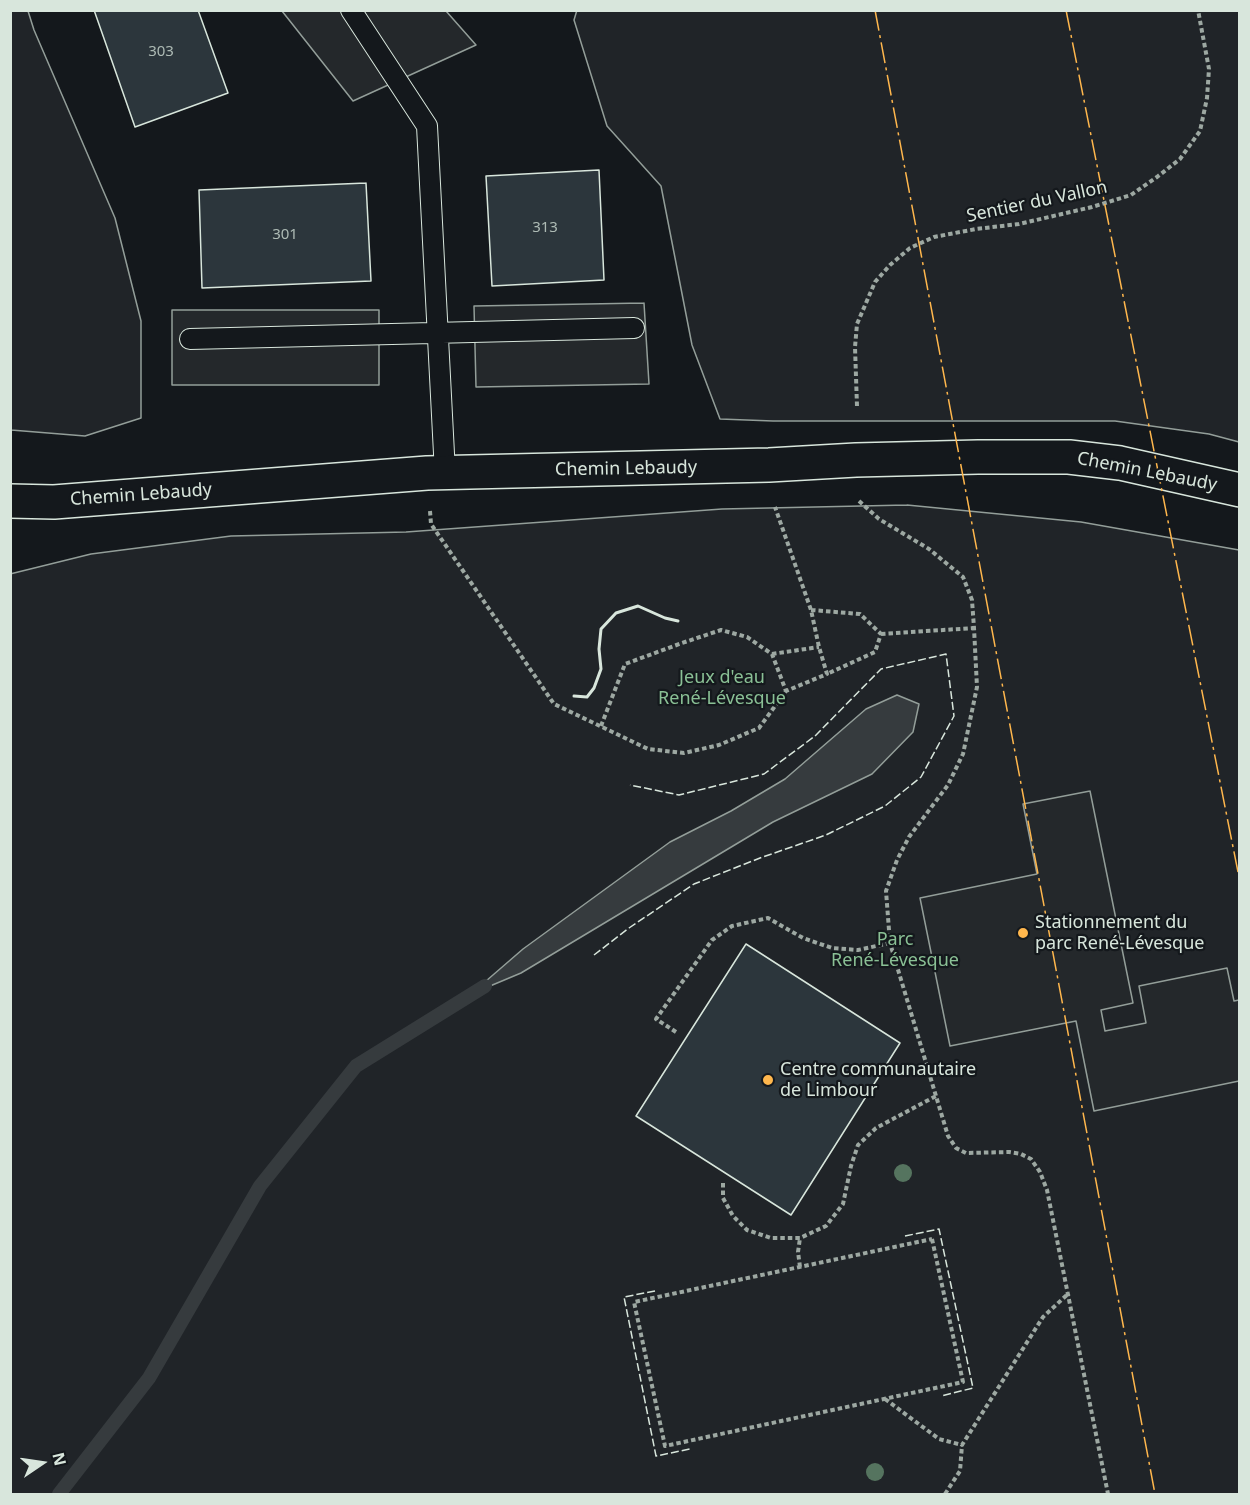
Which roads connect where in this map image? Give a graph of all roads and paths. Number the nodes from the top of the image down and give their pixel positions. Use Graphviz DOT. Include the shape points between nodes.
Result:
graph roads {
  1 [pos="351,10"];
  2 [pos="1198,10"];
  3 [pos="634,328"];
  4 [pos="438,333"];
  5 [pos="190,339"];
  6 [pos="856,406"];
  7 [pos="436,473"];
  8 [pos="1239,490"];
  9 [pos="10,501"];
  10 [pos="860,501"];
  11 [pos="775,507"];
  12 [pos="811,610"];
  13 [pos="974,628"];
  14 [pos="881,634"];
  15 [pos="819,647"];
  16 [pos="772,654"];
  17 [pos="827,674"];
  18 [pos="786,691"];
  19 [pos="601,726"];
  20 [pos="890,943"];
  21 [pos="676,1032"];
  22 [pos="936,1096"];
  23 [pos="723,1183"];
  24 [pos="800,1238"];
  25 [pos="800,1267"];
  26 [pos="1069,1293"];
  27 [pos="884,1399"];
  28 [pos="962,1445"];
  29 [pos="945,1494"];
  30 [pos="1108,1494"];
  1 -- 4 [label="lane" via="427,126"];
  2 -- 6 [label="path, Sentier du Vallon" via="1209,69 1207,98 1200,131 1180,159 1131,195 1018,224 934,237 910,248 875,282 856,324"];
  3 -- 4 [label="lane"];
  4 -- 5 [label="lane"];
  4 -- 7 [label="lane"];
  7 -- 8 [label="street, Chemin Lebaudy" via="1069,457 1120,463"];
  7 -- 9 [label="street, Chemin Lebaudy" via="54,502"];
  7 -- 19 [label="path" via="431,524 554,704"];
  10 -- 13 [label="path" via="879,519 929,549 963,577 972,600"];
  11 -- 12 [label="path"];
  12 -- 14 [label="path" via="860,614"];
  12 -- 15 [label="path"];
  13 -- 14 [label="path"];
  13 -- 20 [label="path" via="977,687 963,754 948,785 909,837 897,860 886,891"];
  14 -- 17 [label="path" via="875,652"];
  15 -- 16 [label="path"];
  15 -- 17 [label="path"];
  16 -- 18 [label="path"];
  16 -- 19 [label="path" via="747,637 721,630 625,664"];
  17 -- 18 [label="path"];
  18 -- 19 [label="path" via="759,728 719,745 684,753 648,749"];
  20 -- 21 [label="path" via="858,950 832,948 803,938 768,918 732,926 712,940 656,1019"];
  20 -- 22 [label="path"];
  22 -- 24 [label="path" via="876,1128 858,1145 843,1204 826,1226"];
  22 -- 26 [label="path" via="948,1136 956,1148 966,1154 1021,1154 1031,1159 1040,1172"];
  23 -- 24 [label="path" via="723,1198 747,1230 771,1238"];
  24 -- 25 [label="path"];
  25 -- 27 [label="path" via="932,1239 963,1382"];
  25 -- 27 [label="path" via="634,1302 664,1446"];
  26 -- 28 [label="path" via="1043,1317"];
  26 -- 30 [label="path"];
  27 -- 28 [label="path" via="939,1440"];
  28 -- 29 [label="path" via="960,1471"];
}
